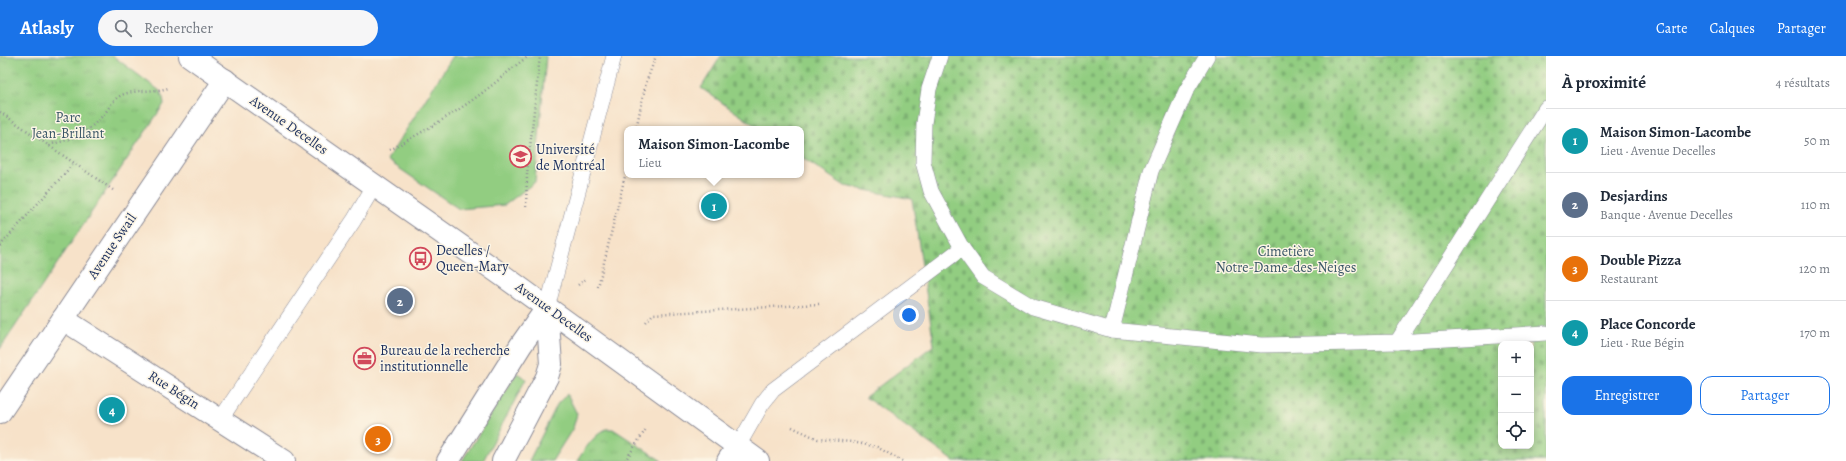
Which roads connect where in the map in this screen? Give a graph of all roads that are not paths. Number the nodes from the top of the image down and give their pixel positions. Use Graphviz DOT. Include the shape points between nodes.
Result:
graph roads {
  1 [pos="190,56"];
  2 [pos="614,56"];
  3 [pos="940,56"];
  4 [pos="1207,56"];
  5 [pos="225,80"];
  6 [pos="1546,108"];
  7 [pos="374,186"];
  8 [pos="962,248"];
  9 [pos="547,308"];
  10 [pos="63,319"];
  11 [pos="1112,330"];
  12 [pos="1546,333"];
  13 [pos="1397,342"];
  14 [pos="0,412"];
  15 [pos="220,420"];
  16 [pos="733,454"];
  17 [pos="284,461"];
  18 [pos="448,461"];
  19 [pos="503,461"];
  20 [pos="758,461"];
  1 -- 5 [label="street, Avenue Decelles"];
  2 -- 9 [label="lane"];
  3 -- 8 [label="lane" via="929,89 924,122 923,162 932,190"];
  4 -- 11 [label="lane" via="1186,91 1151,171"];
  5 -- 7 [label="street, Avenue Decelles"];
  5 -- 10 [label="street, Avenue Swail"];
  6 -- 13 [label="lane"];
  7 -- 9 [label="street, Avenue Decelles"];
  7 -- 15 [label="lane"];
  8 -- 11 [label="lane" via="983,277 1033,307"];
  8 -- 16 [label="lane" via="773,390"];
  9 -- 16 [label="street, Avenue Decelles"];
  9 -- 18 [label="street"];
  9 -- 19 [label="street" via="551,364 547,377"];
  10 -- 14 [label="street, Avenue Swail"];
  10 -- 15 [label="street, Rue Bégin"];
  11 -- 13 [label="lane" via="1261,345"];
  12 -- 13 [label="lane"];
  15 -- 17 [label="street, Rue Bégin"];
  16 -- 20 [label="street, Avenue Decelles"];
}
